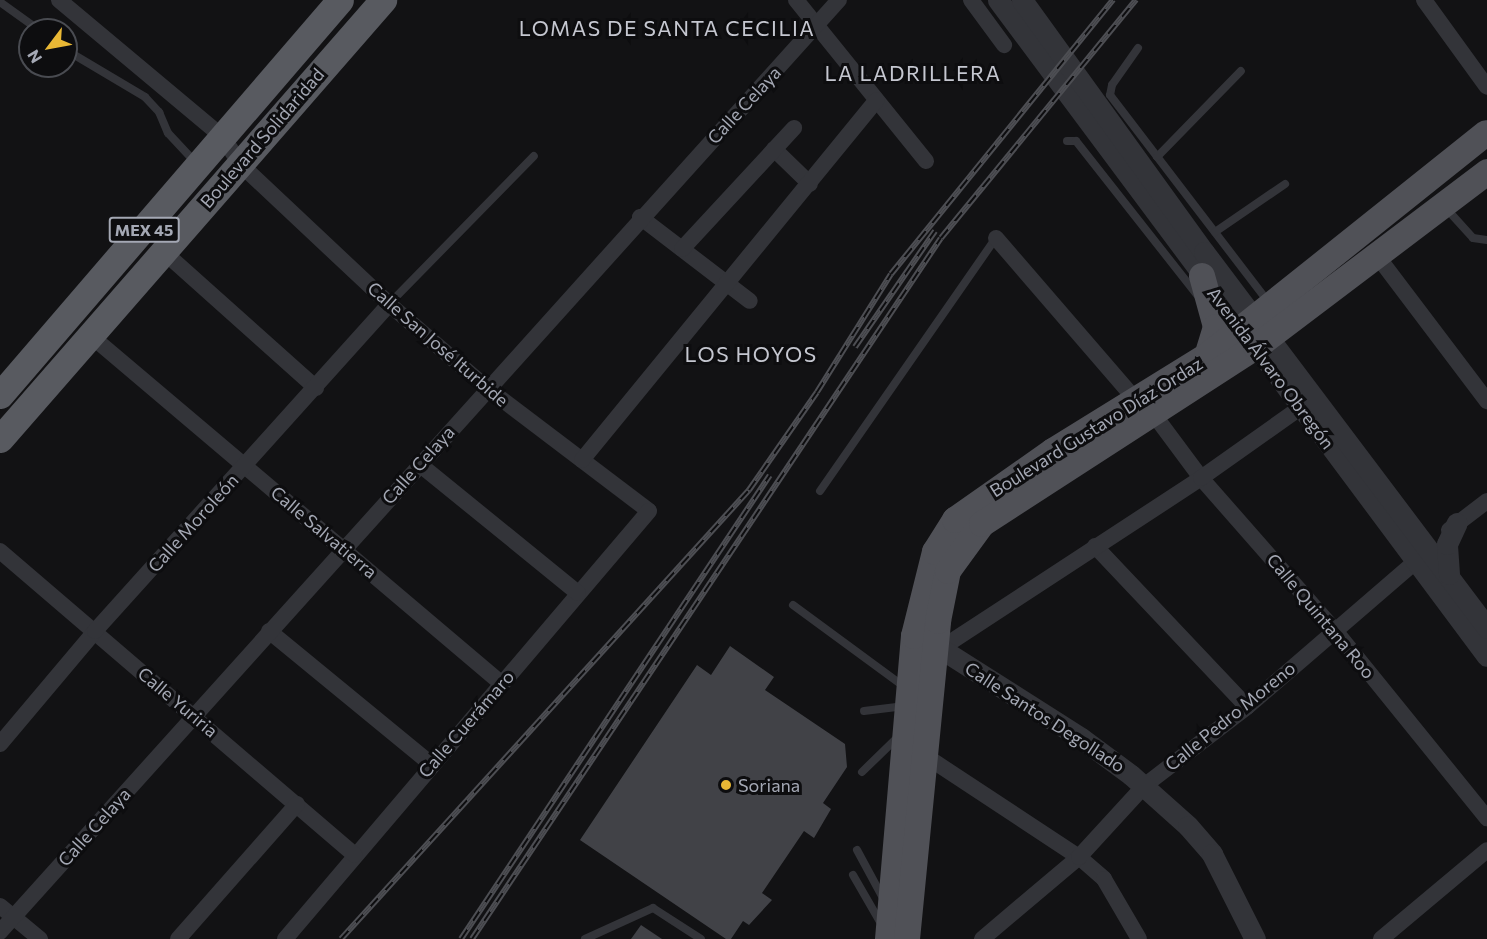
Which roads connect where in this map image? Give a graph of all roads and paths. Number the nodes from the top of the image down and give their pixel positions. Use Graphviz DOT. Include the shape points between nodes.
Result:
graph roads {
  1 [pos="58,0"];
  2 [pos="340,0"];
  3 [pos="384,0"];
  4 [pos="796,0"];
  5 [pos="839,0"];
  6 [pos="971,0"];
  7 [pos="998,0"];
  8 [pos="1022,0"];
  9 [pos="1425,0"];
  10 [pos="0,2"];
  11 [pos="22,18"];
  12 [pos="817,26"];
  13 [pos="1004,45"];
  14 [pos="1138,48"];
  15 [pos="78,57"];
  16 [pos="1241,71"];
  17 [pos="1065,76"];
  18 [pos="1487,87"];
  19 [pos="877,100"];
  20 [pos="1486,127"];
  21 [pos="794,128"];
  22 [pos="223,137"];
  23 [pos="1067,141"];
  24 [pos="774,148"];
  25 [pos="534,156"];
  26 [pos="1157,157"];
  27 [pos="926,161"];
  28 [pos="239,163"];
  29 [pos="198,166"];
  30 [pos="1487,172"];
  31 [pos="810,184"];
  32 [pos="1285,184"];
  33 [pos="1444,206"];
  34 [pos="640,217"];
  35 [pos="1215,232"];
  36 [pos="996,238"];
  37 [pos="1487,240"];
  38 [pos="682,249"];
  39 [pos="164,252"];
  40 [pos="1378,257"];
  41 [pos="1202,276"];
  42 [pos="727,284"];
  43 [pos="750,302"];
  44 [pos="389,304"];
  45 [pos="1213,315"];
  46 [pos="1259,328"];
  47 [pos="90,335"];
  48 [pos="1207,356"];
  49 [pos="316,388"];
  50 [pos="487,388"];
  51 [pos="0,395"];
  52 [pos="1135,399"];
  53 [pos="1487,401"];
  54 [pos="1307,402"];
  55 [pos="1155,416"];
  56 [pos="0,439"];
  57 [pos="582,460"];
  58 [pos="418,464"];
  59 [pos="245,465"];
  60 [pos="1202,478"];
  61 [pos="820,491"];
  62 [pos="1487,501"];
  63 [pos="649,511"];
  64 [pos="1457,523"];
  65 [pos="1095,546"];
  66 [pos="343,548"];
  67 [pos="0,551"];
  68 [pos="1423,555"];
  69 [pos="1450,577"];
  70 [pos="578,593"];
  71 [pos="793,605"];
  72 [pos="1333,628"];
  73 [pos="1487,628"];
  74 [pos="95,631"];
  75 [pos="269,631"];
  76 [pos="937,647"];
  77 [pos="1487,656"];
  78 [pos="501,683"];
  79 [pos="906,697"];
  80 [pos="1247,707"];
  81 [pos="864,711"];
  82 [pos="194,715"];
  83 [pos="0,744"];
  84 [pos="910,744"];
  85 [pos="431,764"];
  86 [pos="862,772"];
  87 [pos="1144,786"];
  88 [pos="297,804"];
  89 [pos="1487,818"];
  90 [pos="857,850"];
  91 [pos="1487,850"];
  92 [pos="355,855"];
  93 [pos="1079,857"];
  94 [pos="853,875"];
  95 [pos="0,906"];
  96 [pos="14,917"];
  97 [pos="0,932"];
  98 [pos="893,932"];
  99 [pos="40,939"];
  100 [pos="178,939"];
  101 [pos="285,939"];
  102 [pos="585,939"];
  103 [pos="701,939"];
  104 [pos="982,939"];
  105 [pos="1139,939"];
  106 [pos="1255,939"];
  107 [pos="1381,939"];
  1 -- 22 [label="street, Calle San José Iturbide"];
  2 -- 22 [label="highway, Boulevard Solidaridad / MEX 45"];
  3 -- 28 [label="highway, Boulevard Solidaridad / MEX 45"];
  4 -- 12 [label="street"];
  5 -- 12 [label="street, Calle Celaya"];
  6 -- 13 [label="street"];
  7 -- 17 [label="street"];
  8 -- 17 [label="street"];
  9 -- 18 [label="street"];
  10 -- 11 [label="lane"];
  12 -- 19 [label="street"];
  12 -- 34 [label="street, Calle Celaya"];
  14 -- 26 [label="lane" via="1112,85 1110,95"];
  15 -- 29 [label="lane" via="145,97 159,112 168,133"];
  16 -- 26 [label="lane"];
  17 -- 41 [label="street, Avenida Álvaro Obregón"];
  17 -- 46 [label="street, Avenida Álvaro Obregón"];
  19 -- 27 [label="street"];
  19 -- 31 [label="street"];
  20 -- 46 [label="main road, Boulevard Gustavo Díaz Ordaz"];
  21 -- 24 [label="street"];
  22 -- 28 [label="street, Calle San José Iturbide"];
  22 -- 29 [label="highway, Boulevard Solidaridad / MEX 45"];
  23 -- 45 [label="lane" via="1076,141"];
  24 -- 31 [label="street"];
  24 -- 38 [label="street"];
  25 -- 44 [label="lane"];
  26 -- 35 [label="lane"];
  28 -- 39 [label="highway, Boulevard Solidaridad / MEX 45"];
  28 -- 44 [label="street, Calle San José Iturbide"];
  29 -- 51 [label="highway, Boulevard Solidaridad / MEX 45"];
  30 -- 33 [label="main road, Boulevard Gustavo Díaz Ordaz"];
  31 -- 42 [label="street"];
  32 -- 35 [label="lane"];
  33 -- 37 [label="lane" via="1473,238"];
  33 -- 40 [label="main road, Boulevard Gustavo Díaz Ordaz"];
  34 -- 38 [label="street"];
  34 -- 50 [label="street, Calle Celaya"];
  35 -- 46 [label="lane"];
  36 -- 52 [label="street"];
  36 -- 61 [label="lane"];
  38 -- 42 [label="street"];
  39 -- 47 [label="highway, Boulevard Solidaridad / MEX 45"];
  39 -- 49 [label="street"];
  40 -- 46 [label="main road, Boulevard Gustavo Díaz Ordaz"];
  40 -- 53 [label="street"];
  41 -- 45 [label="main road"];
  41 -- 46 [label="street, Avenida Álvaro Obregón"];
  42 -- 43 [label="street"];
  42 -- 57 [label="street"];
  44 -- 49 [label="street, Calle Moroleón"];
  44 -- 50 [label="street, Calle San José Iturbide"];
  45 -- 48 [label="main road" via="1215,337"];
  46 -- 48 [label="main road, Boulevard Gustavo Díaz Ordaz"];
  46 -- 54 [label="street, Avenida Álvaro Obregón"];
  46 -- 55 [label="main road, Boulevard Gustavo Díaz Ordaz"];
  47 -- 56 [label="highway, Boulevard Solidaridad / MEX 45"];
  47 -- 59 [label="street, Calle Salvatierra"];
  48 -- 52 [label="main road, Boulevard Gustavo Díaz Ordaz"];
  49 -- 59 [label="street, Calle Moroleón"];
  50 -- 57 [label="street, Calle San José Iturbide"];
  50 -- 58 [label="street, Calle Celaya"];
  52 -- 79 [label="main road, Boulevard Gustavo Díaz Ordaz" via="955,520 935,552 925,584"];
  54 -- 60 [label="street"];
  54 -- 68 [label="street, Avenida Álvaro Obregón"];
  55 -- 60 [label="street, Calle Quintana Roo"];
  55 -- 76 [label="main road, Boulevard Gustavo Díaz Ordaz" via="982,524 948,571"];
  57 -- 63 [label="street, Calle San José Iturbide"];
  58 -- 66 [label="street, Calle Celaya"];
  58 -- 70 [label="street"];
  59 -- 66 [label="street, Calle Salvatierra"];
  59 -- 74 [label="street, Calle Moroleón"];
  60 -- 65 [label="street"];
  60 -- 72 [label="street, Calle Quintana Roo"];
  62 -- 64 [label="street, Calle Pedro Moreno"];
  63 -- 70 [label="street, Calle Cuerámaro"];
  64 -- 68 [label="street, Calle Pedro Moreno"];
  64 -- 69 [label="street" via="1447,544"];
  65 -- 76 [label="street"];
  65 -- 80 [label="street"];
  66 -- 75 [label="street, Calle Celaya"];
  66 -- 78 [label="street, Calle Salvatierra"];
  67 -- 74 [label="street, Calle Yuriria"];
  68 -- 69 [label="street, Avenida Álvaro Obregón"];
  68 -- 72 [label="street, Calle Pedro Moreno"];
  68 -- 77 [label="street, Avenida Álvaro Obregón"];
  69 -- 73 [label="street, Avenida Álvaro Obregón"];
  70 -- 78 [label="street, Calle Cuerámaro"];
  71 -- 79 [label="lane"];
  72 -- 80 [label="street, Calle Pedro Moreno"];
  72 -- 89 [label="street, Calle Quintana Roo"];
  74 -- 82 [label="street, Calle Yuriria"];
  74 -- 83 [label="street, Calle Moroleón"];
  75 -- 82 [label="street, Calle Celaya"];
  75 -- 85 [label="street"];
  76 -- 84 [label="main road, Boulevard Gustavo Díaz Ordaz"];
  76 -- 87 [label="street, Calle Santos Degollado" via="1081,738"];
  78 -- 85 [label="street, Calle Cuerámaro"];
  79 -- 81 [label="lane"];
  79 -- 84 [label="main road, Boulevard Gustavo Díaz Ordaz"];
  80 -- 87 [label="street, Calle Pedro Moreno"];
  82 -- 88 [label="street, Calle Yuriria"];
  82 -- 96 [label="street, Calle Celaya"];
  84 -- 86 [label="lane"];
  84 -- 93 [label="street"];
  84 -- 98 [label="main road, Boulevard Gustavo Díaz Ordaz"];
  85 -- 92 [label="street, Calle Cuerámaro"];
  87 -- 93 [label="street, Calle Pedro Moreno"];
  87 -- 106 [label="street, Calle Santos Degollado" via="1212,855"];
  88 -- 92 [label="street, Calle Yuriria"];
  88 -- 100 [label="street"];
  90 -- 98 [label="lane"];
  91 -- 107 [label="street"];
  92 -- 101 [label="street, Calle Cuerámaro"];
  93 -- 104 [label="street, Calle Pedro Moreno"];
  93 -- 105 [label="street" via="1104,879"];
  94 -- 98 [label="lane"];
  95 -- 96 [label="street"];
  96 -- 97 [label="street, Calle Celaya"];
  96 -- 99 [label="street"];
  102 -- 103 [label="lane" via="653,908"];
}
